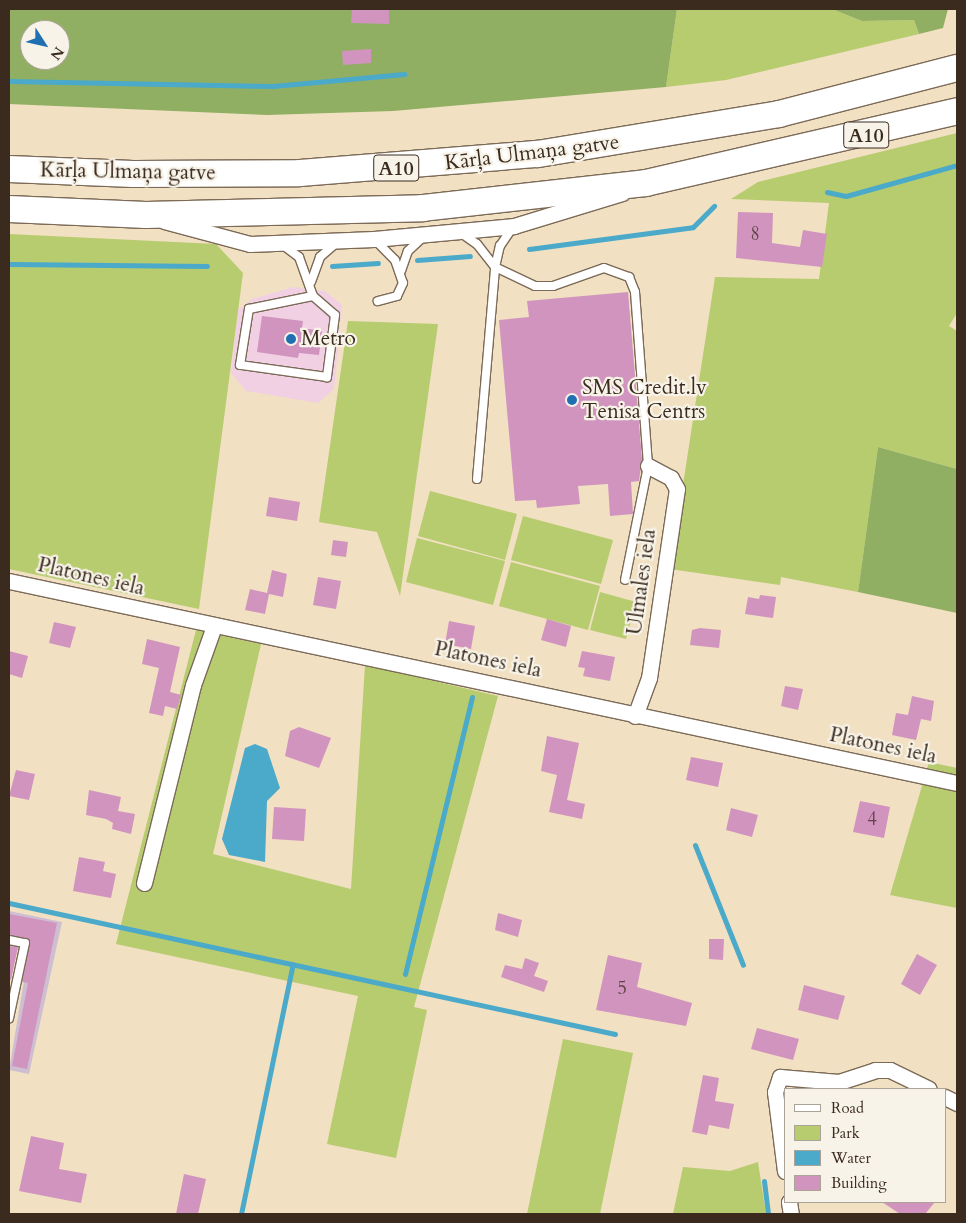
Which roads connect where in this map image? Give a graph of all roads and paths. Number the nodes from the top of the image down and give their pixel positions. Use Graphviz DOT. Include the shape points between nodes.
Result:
graph roads {
  1 [pos="957,68"];
  2 [pos="957,111"];
  3 [pos="957,120"];
  4 [pos="918,123"];
  5 [pos="9,169"];
  6 [pos="646,183"];
  7 [pos="9,209"];
  8 [pos="146,215"];
  9 [pos="514,226"];
  10 [pos="459,232"];
  11 [pos="424,236"];
  12 [pos="374,239"];
  13 [pos="341,240"];
  14 [pos="278,243"];
  15 [pos="495,267"];
  16 [pos="401,271"];
  17 [pos="311,282"];
  18 [pos="312,296"];
  19 [pos="378,301"];
  20 [pos="648,466"];
  21 [pos="477,479"];
  22 [pos="625,580"];
  23 [pos="9,581"];
  24 [pos="214,626"];
  25 [pos="635,716"];
  26 [pos="957,783"];
  27 [pos="144,883"];
  28 [pos="9,940"];
  29 [pos="12,991"];
  30 [pos="9,1018"];
  31 [pos="927,1088"];
  32 [pos="784,1163"];
  1 -- 5 [label="highway, Kārļa Ulmaņa gatve / A10" via="779,114 529,155 300,173 134,174"];
  2 -- 4 [label="highway, Kārļa Ulmaņa gatve / A10"];
  3 -- 4 [label="street"];
  4 -- 6 [label="highway, Kārļa Ulmaņa gatve / A10"];
  6 -- 8 [label="highway, Kārļa Ulmaņa gatve / A10" via="423,208"];
  6 -- 9 [label="street" via="597,204"];
  7 -- 8 [label="highway, Kārļa Ulmaņa gatve / A10"];
  8 -- 14 [label="street" via="217,237 250,244"];
  9 -- 10 [label="street"];
  9 -- 15 [label="lane" via="500,246"];
  10 -- 11 [label="street"];
  10 -- 15 [label="lane" via="477,244"];
  11 -- 12 [label="street"];
  11 -- 16 [label="lane" via="408,252"];
  12 -- 13 [label="street"];
  12 -- 16 [label="lane"];
  13 -- 14 [label="street"];
  13 -- 17 [label="lane" via="325,251"];
  14 -- 17 [label="lane" via="299,257"];
  15 -- 20 [label="lane" via="536,286 553,286 604,268 629,277 635,292"];
  15 -- 21 [label="lane"];
  16 -- 19 [label="lane" via="403,283 397,296"];
  17 -- 18 [label="lane"];
  18 -- 18 [label="lane" via="249,309 240,365 327,377 335,315"];
  20 -- 22 [label="lane"];
  20 -- 25 [label="street, Ulmales iela" via="671,478 677,488 650,678"];
  23 -- 24 [label="street, Platones iela"];
  24 -- 25 [label="street, Platones iela" via="510,686"];
  24 -- 27 [label="street" via="193,685"];
  25 -- 26 [label="street, Platones iela"];
  28 -- 29 [label="lane" via="24,943"];
  29 -- 30 [label="lane"];
  31 -- 32 [label="street" via="890,1070 875,1070 839,1082 780,1077 775,1092"];
}
